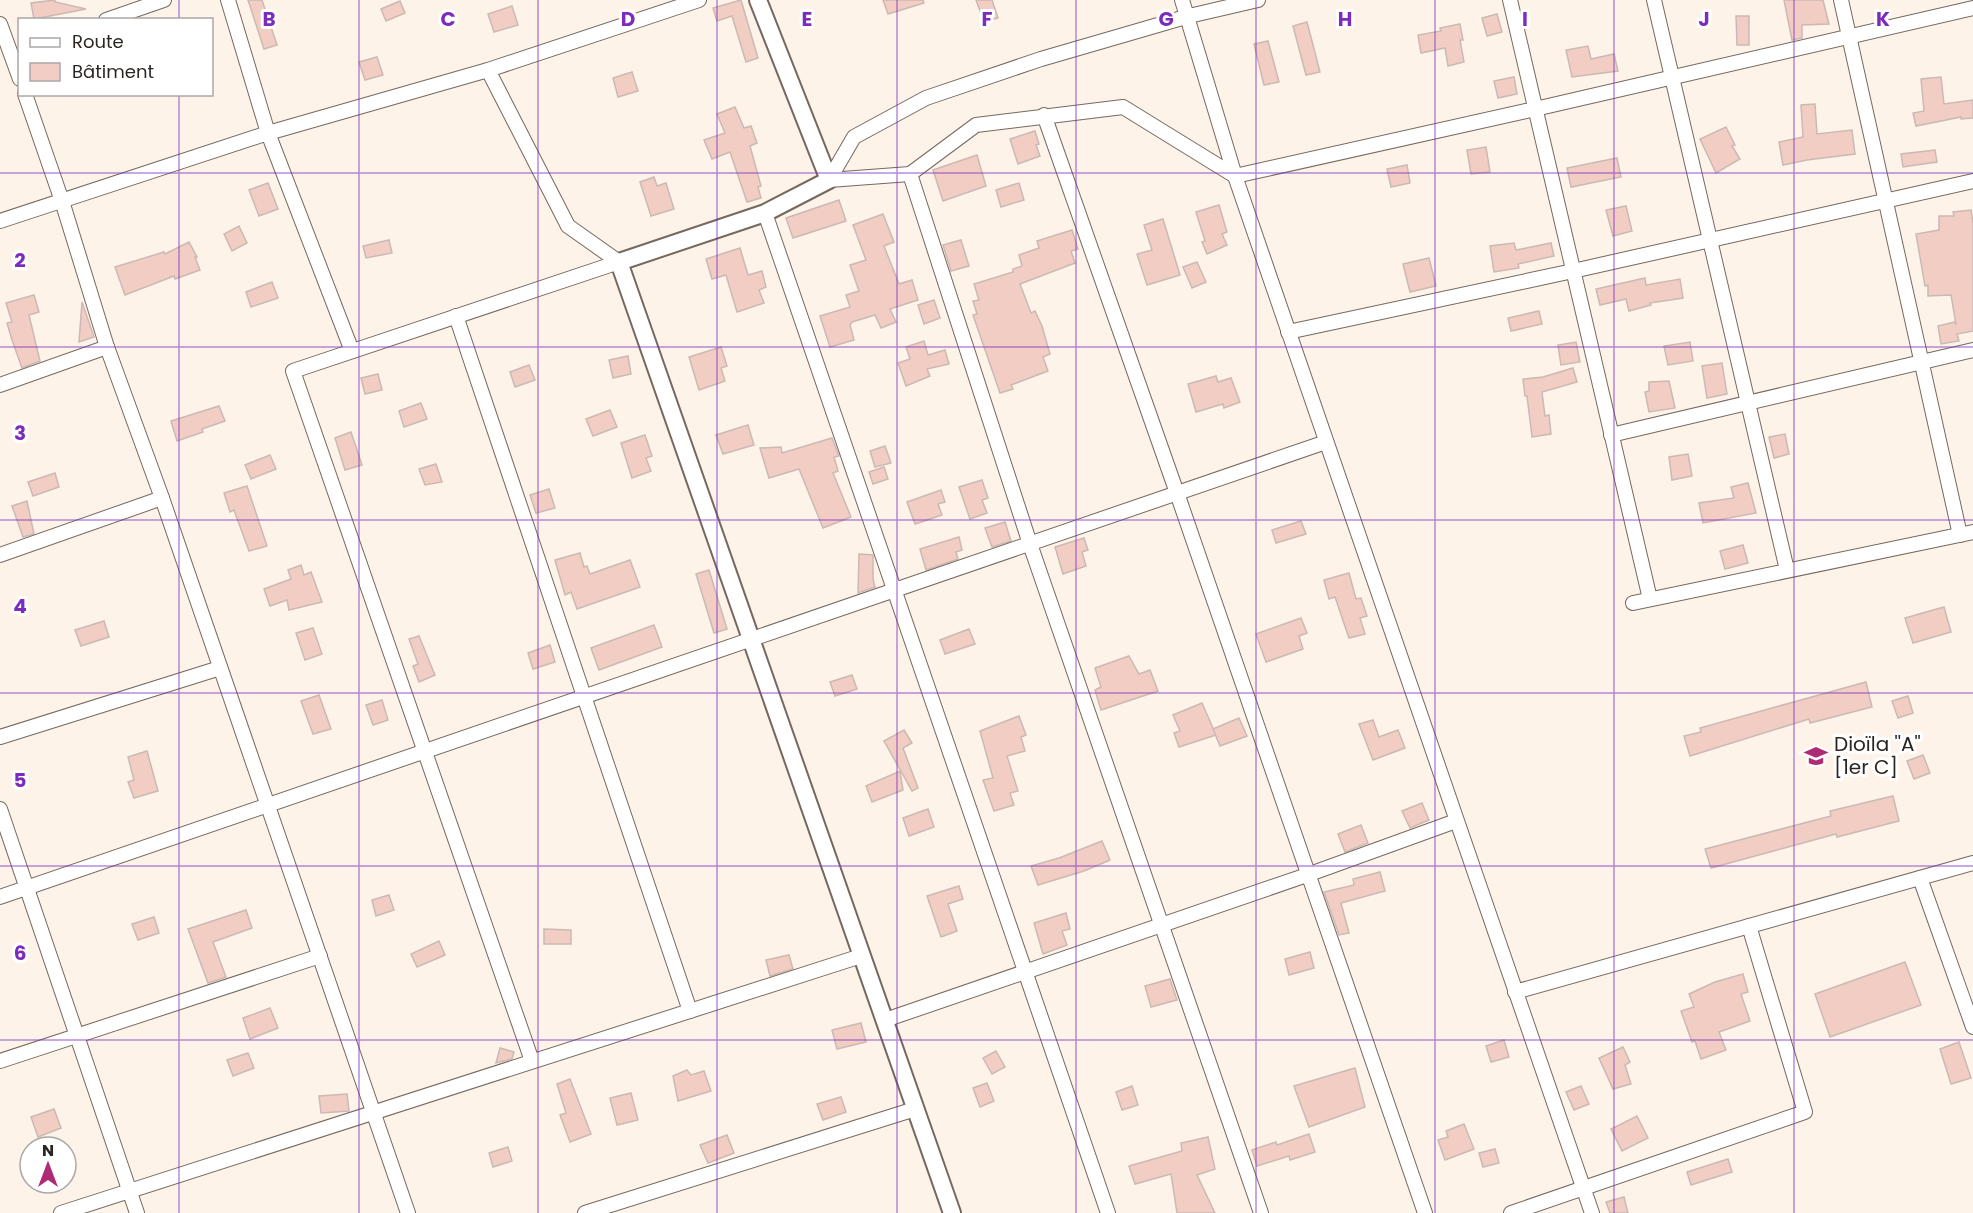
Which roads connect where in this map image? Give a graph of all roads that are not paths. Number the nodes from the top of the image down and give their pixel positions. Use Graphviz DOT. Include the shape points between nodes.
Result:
graph roads {
  1 [pos="164,0"];
  2 [pos="228,0"];
  3 [pos="699,0"];
  4 [pos="758,0"];
  5 [pos="1182,0"];
  6 [pos="1258,0"];
  7 [pos="1510,0"];
  8 [pos="1654,0"];
  9 [pos="1841,0"];
  10 [pos="1973,8"];
  11 [pos="1189,16"];
  12 [pos="112,18"];
  13 [pos="0,24"];
  14 [pos="1849,37"];
  15 [pos="10,52"];
  16 [pos="488,70"];
  17 [pos="18,74"];
  18 [pos="1672,78"];
  19 [pos="26,96"];
  20 [pos="1535,109"];
  21 [pos="1044,115"];
  22 [pos="268,133"];
  23 [pos="910,174"];
  24 [pos="1235,176"];
  25 [pos="829,180"];
  26 [pos="1973,181"];
  27 [pos="62,201"];
  28 [pos="1886,201"];
  29 [pos="765,213"];
  30 [pos="0,221"];
  31 [pos="1710,240"];
  32 [pos="619,262"];
  33 [pos="1573,271"];
  34 [pos="456,316"];
  35 [pos="1288,332"];
  36 [pos="107,347"];
  37 [pos="1973,350"];
  38 [pos="352,351"];
  39 [pos="1921,363"];
  40 [pos="0,385"];
  41 [pos="1748,403"];
  42 [pos="1611,435"];
  43 [pos="1326,442"];
  44 [pos="1177,493"];
  45 [pos="162,498"];
  46 [pos="1966,533"];
  47 [pos="1030,544"];
  48 [pos="0,555"];
  49 [pos="1787,570"];
  50 [pos="895,590"];
  51 [pos="1650,599"];
  52 [pos="1632,603"];
  53 [pos="752,639"];
  54 [pos="220,668"];
  55 [pos="585,696"];
  56 [pos="0,737"];
  57 [pos="426,751"];
  58 [pos="268,806"];
  59 [pos="0,809"];
  60 [pos="1456,821"];
  61 [pos="1973,863"];
  62 [pos="1307,874"];
  63 [pos="1920,878"];
  64 [pos="27,888"];
  65 [pos="0,897"];
  66 [pos="1161,925"];
  67 [pos="1749,926"];
  68 [pos="320,956"];
  69 [pos="861,956"];
  70 [pos="1025,972"];
  71 [pos="1515,992"];
  72 [pos="1970,1007"];
  73 [pos="690,1011"];
  74 [pos="885,1020"];
  75 [pos="1973,1027"];
  76 [pos="78,1036"];
  77 [pos="0,1061"];
  78 [pos="532,1061"];
  79 [pos="915,1109"];
  80 [pos="372,1113"];
  81 [pos="1583,1188"];
  82 [pos="129,1191"];
  83 [pos="61,1213"];
  84 [pos="137,1213"];
  85 [pos="408,1213"];
  86 [pos="585,1213"];
  87 [pos="952,1213"];
  88 [pos="1108,1213"];
  89 [pos="1261,1213"];
  90 [pos="1425,1213"];
  91 [pos="1511,1213"];
  92 [pos="1592,1213"];
  1 -- 12 [label="street"];
  2 -- 22 [label="street"];
  3 -- 16 [label="street"];
  4 -- 25 [label="street"];
  5 -- 11 [label="street"];
  6 -- 11 [label="street"];
  7 -- 20 [label="street"];
  8 -- 18 [label="street"];
  9 -- 14 [label="street"];
  10 -- 14 [label="street"];
  11 -- 24 [label="street"];
  11 -- 25 [label="street" via="1041,59 926,98 854,137"];
  13 -- 15 [label="street"];
  14 -- 18 [label="street"];
  14 -- 28 [label="street"];
  15 -- 17 [label="street"];
  16 -- 22 [label="street"];
  16 -- 32 [label="street" via="568,226"];
  18 -- 20 [label="street"];
  18 -- 31 [label="street"];
  19 -- 27 [label="street"];
  20 -- 24 [label="street"];
  20 -- 33 [label="street"];
  21 -- 23 [label="street" via="976,125"];
  21 -- 24 [label="street" via="1123,107"];
  21 -- 44 [label="street"];
  22 -- 27 [label="street"];
  22 -- 38 [label="street"];
  23 -- 25 [label="street"];
  23 -- 47 [label="street"];
  24 -- 35 [label="street"];
  25 -- 29 [label="street"];
  26 -- 28 [label="street"];
  27 -- 30 [label="street"];
  27 -- 36 [label="street"];
  28 -- 31 [label="street"];
  28 -- 39 [label="street"];
  29 -- 32 [label="street"];
  29 -- 50 [label="street"];
  31 -- 33 [label="street"];
  31 -- 41 [label="street"];
  32 -- 34 [label="street"];
  32 -- 53 [label="street"];
  33 -- 35 [label="street"];
  33 -- 42 [label="street"];
  34 -- 38 [label="street"];
  34 -- 55 [label="street"];
  35 -- 43 [label="street"];
  36 -- 40 [label="street"];
  36 -- 45 [label="street"];
  37 -- 39 [label="street"];
  38 -- 57 [label="street" via="294,371"];
  39 -- 41 [label="street"];
  39 -- 46 [label="street"];
  41 -- 42 [label="street"];
  41 -- 49 [label="street"];
  42 -- 51 [label="street"];
  43 -- 44 [label="street"];
  43 -- 60 [label="street"];
  44 -- 47 [label="street"];
  44 -- 62 [label="street"];
  45 -- 48 [label="street"];
  45 -- 54 [label="street"];
  46 -- 49 [label="street"];
  47 -- 50 [label="street"];
  47 -- 66 [label="street"];
  49 -- 51 [label="street"];
  50 -- 53 [label="street"];
  50 -- 70 [label="street"];
  51 -- 52 [label="street"];
  53 -- 55 [label="street"];
  53 -- 69 [label="street"];
  54 -- 56 [label="street"];
  54 -- 58 [label="street"];
  55 -- 57 [label="street"];
  55 -- 73 [label="street"];
  57 -- 58 [label="street"];
  57 -- 78 [label="street"];
  58 -- 64 [label="street"];
  58 -- 68 [label="street"];
  59 -- 64 [label="street"];
  60 -- 62 [label="street"];
  60 -- 71 [label="street"];
  61 -- 63 [label="street"];
  62 -- 66 [label="street"];
  62 -- 90 [label="street"];
  63 -- 67 [label="street"];
  63 -- 72 [label="street"];
  64 -- 65 [label="street"];
  64 -- 76 [label="street"];
  66 -- 70 [label="street"];
  66 -- 89 [label="street"];
  67 -- 71 [label="street"];
  67 -- 81 [label="street" via="1805,1112"];
  68 -- 76 [label="street"];
  68 -- 80 [label="street"];
  69 -- 73 [label="street"];
  69 -- 74 [label="street"];
  70 -- 74 [label="street"];
  70 -- 88 [label="street"];
  71 -- 81 [label="street"];
  72 -- 75 [label="street"];
  73 -- 78 [label="street"];
  74 -- 79 [label="street"];
  76 -- 77 [label="street"];
  76 -- 82 [label="street"];
  78 -- 80 [label="street"];
  79 -- 86 [label="street"];
  79 -- 87 [label="street"];
  80 -- 82 [label="street"];
  80 -- 85 [label="street"];
  81 -- 91 [label="street"];
  81 -- 92 [label="street"];
  82 -- 83 [label="street"];
  82 -- 84 [label="street"];
}
